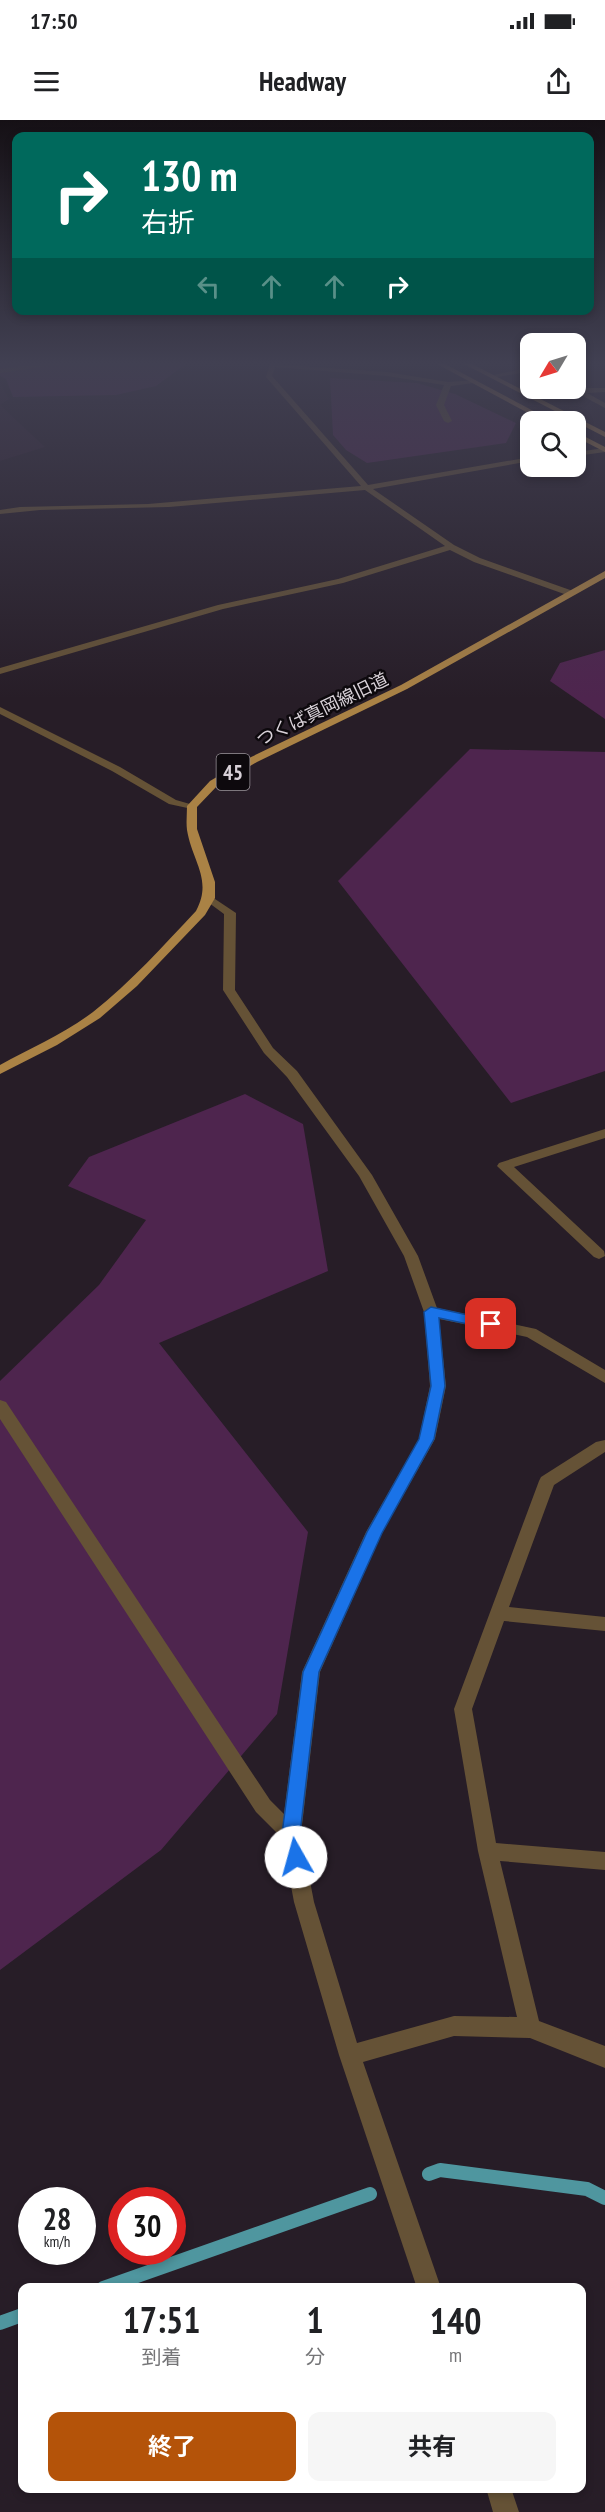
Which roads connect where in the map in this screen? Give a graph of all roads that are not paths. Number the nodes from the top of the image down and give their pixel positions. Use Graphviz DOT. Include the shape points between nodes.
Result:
graph roads {
  1 [pos="356,476"];
  2 [pos="433,476"];
  3 [pos="366,487"];
  4 [pos="0,512"];
  5 [pos="451,547"];
  6 [pos="605,574"];
  7 [pos="570,592"];
  8 [pos="0,670"];
  9 [pos="0,710"];
  10 [pos="192,806"];
  11 [pos="209,898"];
  12 [pos="0,1070"];
  13 [pos="605,1133"];
  14 [pos="603,1258"];
  15 [pos="431,1312"];
  16 [pos="605,1377"];
  17 [pos="0,1406"];
  18 [pos="605,1446"];
  19 [pos="498,1613"];
  20 [pos="605,1624"];
  21 [pos="291,1834"];
  22 [pos="488,1851"];
  23 [pos="605,1861"];
  24 [pos="530,2028"];
  25 [pos="350,2055"];
  26 [pos="605,2057"];
  27 [pos="427,2283"];
  28 [pos="500,2493"];
  29 [pos="506,2512"];
  1 -- 3 [label="street"];
  2 -- 3 [label="street"];
  3 -- 4 [label="street" via="154,506"];
  3 -- 5 [label="street"];
  5 -- 7 [label="street"];
  5 -- 8 [label="street" via="340,581 221,607"];
  6 -- 7 [label="main road, つくば真岡線旧道 / 45"];
  7 -- 10 [label="main road, つくば真岡線旧道 / 45" via="404,687 253,760 214,783"];
  9 -- 10 [label="street" via="172,802"];
  10 -- 11 [label="main road, 45" via="192,829 209,882"];
  11 -- 12 [label="main road" via="201,913 175,941 96,1015"];
  11 -- 15 [label="street" via="230,913 229,990 268,1050 292,1074 365,1175 411,1256"];
  13 -- 14 [label="street" via="504,1166"];
  15 -- 16 [label="street" via="531,1333"];
  15 -- 21 [label="street" via="438,1386 426,1439 374,1532 311,1672"];
  17 -- 21 [label="street" via="262,1806"];
  18 -- 19 [label="street" via="547,1481"];
  19 -- 20 [label="street"];
  19 -- 22 [label="street" via="463,1709"];
  21 -- 25 [label="street" via="304,1902"];
  22 -- 23 [label="street"];
  22 -- 24 [label="street"];
  24 -- 25 [label="street" via="454,2026"];
  24 -- 26 [label="street"];
  25 -- 27 [label="street"];
  28 -- 29 [label="street"];
}
